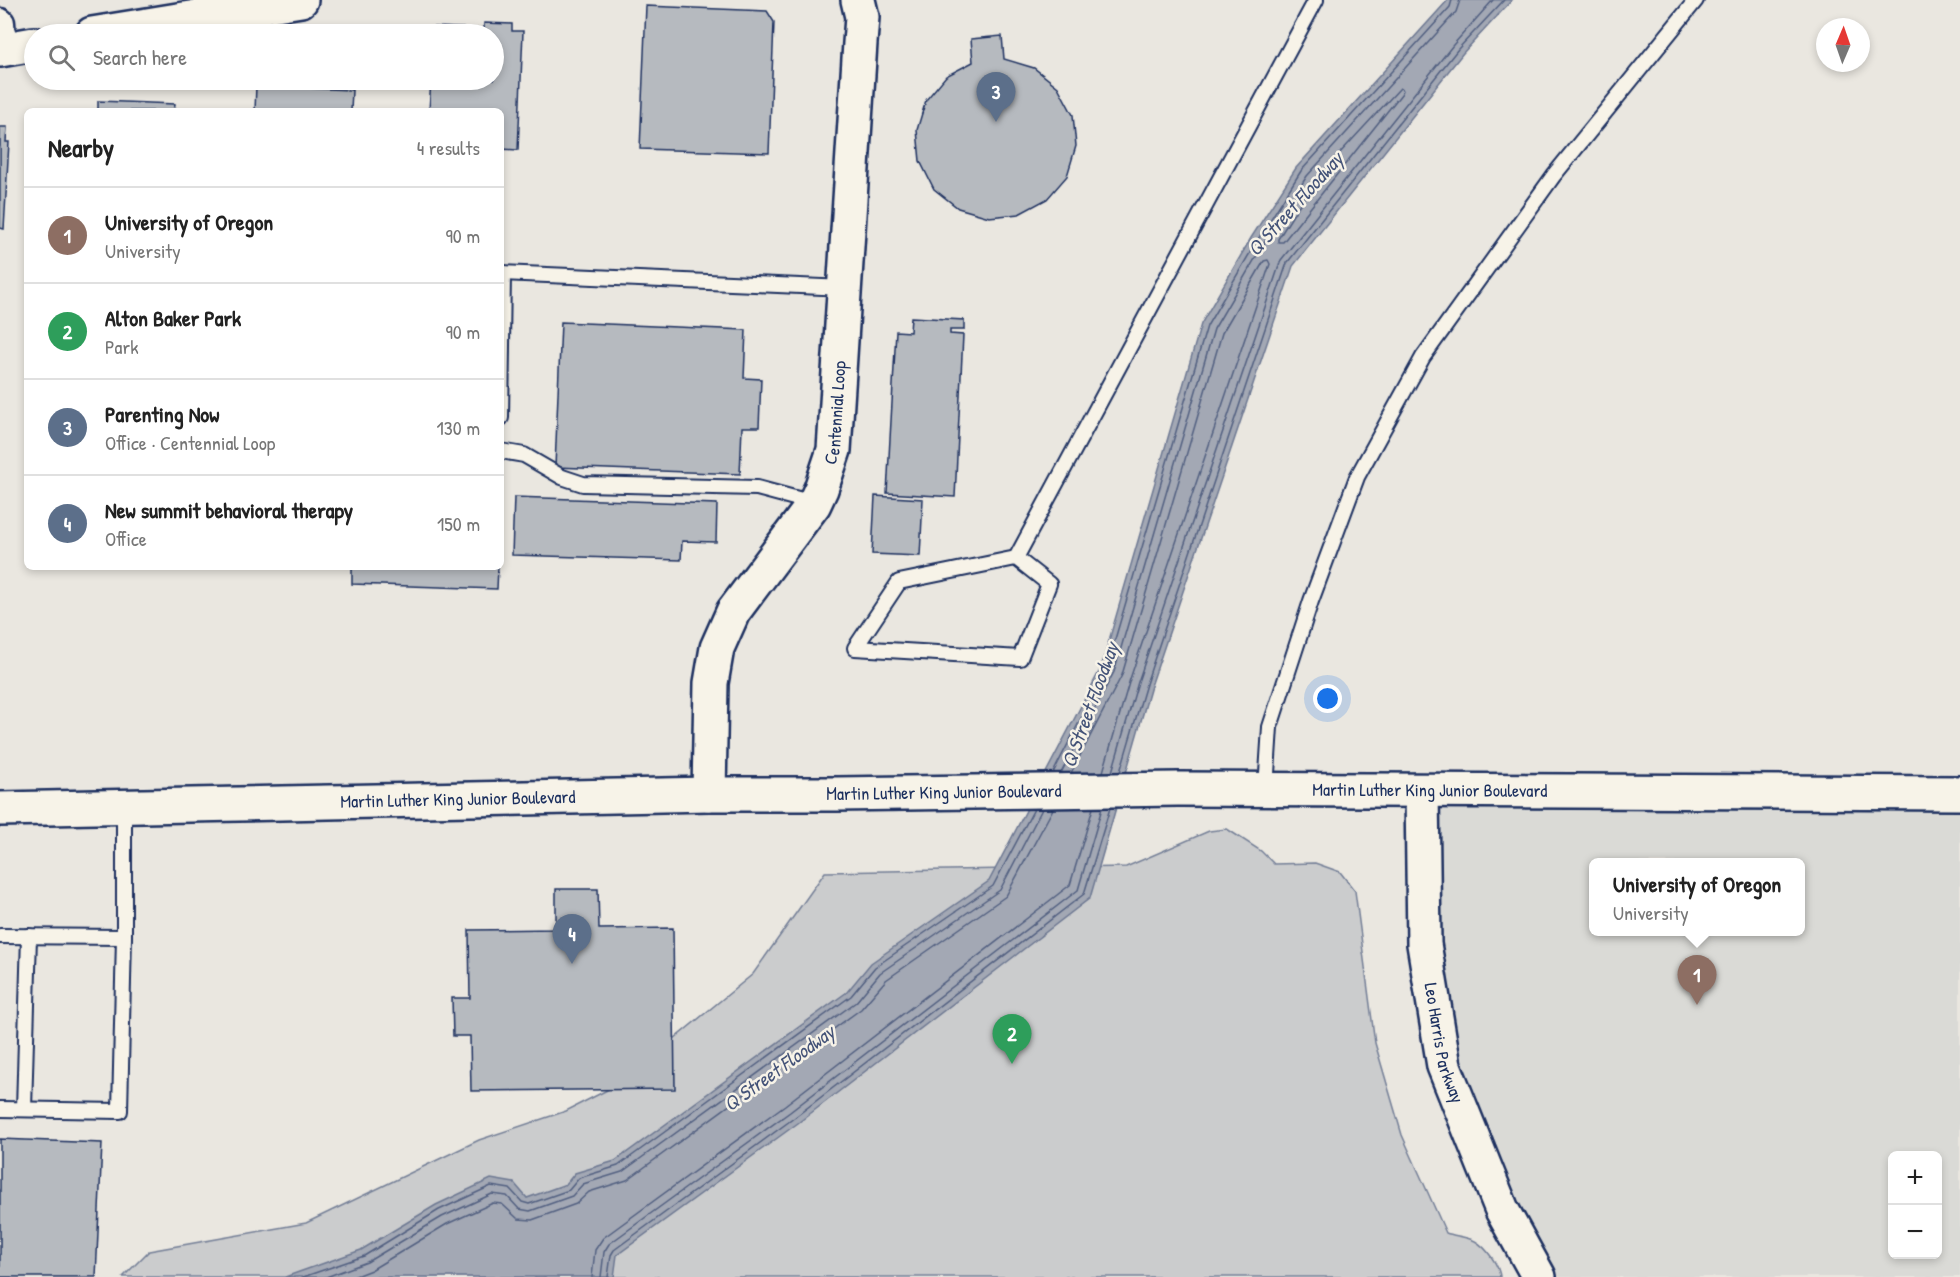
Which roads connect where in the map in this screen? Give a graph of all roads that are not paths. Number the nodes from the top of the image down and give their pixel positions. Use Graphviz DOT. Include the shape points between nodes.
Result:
graph roads {
  1 [pos="300,0"];
  2 [pos="858,0"];
  3 [pos="1316,0"];
  4 [pos="1696,0"];
  5 [pos="153,24"];
  6 [pos="1,41"];
  7 [pos="24,43"];
  8 [pos="504,273"];
  9 [pos="844,288"];
  10 [pos="504,452"];
  11 [pos="814,504"];
  12 [pos="1016,558"];
  13 [pos="1266,789"];
  14 [pos="1422,791"];
  15 [pos="1960,793"];
  16 [pos="709,794"];
  17 [pos="124,808"];
  18 [pos="0,809"];
  19 [pos="0,936"];
  20 [pos="29,936"];
  21 [pos="124,937"];
  22 [pos="0,1109"];
  23 [pos="24,1109"];
  24 [pos="1539,1277"];
  1 -- 5 [label="main road"];
  2 -- 9 [label="main road, Centennial Loop" via="862,17"];
  3 -- 12 [label="lane"];
  4 -- 13 [label="lane" via="1554,175 1430,348 1357,477 1270,728"];
  6 -- 7 [label="main road"];
  8 -- 9 [label="lane"];
  9 -- 11 [label="main road, Centennial Loop" via="834,450"];
  10 -- 11 [label="lane" via="524,455 583,484 757,488"];
  11 -- 16 [label="main road, Centennial Loop" via="733,612 717,648 711,683"];
  12 -- 12 [label="lane" via="899,582 855,648 1020,658 1049,584"];
  13 -- 14 [label="main road, Martin Luther King Junior Boulevard"];
  13 -- 16 [label="main road, Martin Luther King Junior Boulevard"];
  14 -- 15 [label="main road, Martin Luther King Junior Boulevard"];
  14 -- 24 [label="main road, Leo Harris Parkway" via="1424,944 1444,1066 1502,1210"];
  16 -- 17 [label="main road, Martin Luther King Junior Boulevard"];
  17 -- 18 [label="main road, Martin Luther King Junior Boulevard"];
  17 -- 21 [label="lane"];
  19 -- 20 [label="lane"];
  20 -- 21 [label="lane"];
  20 -- 23 [label="lane"];
  21 -- 23 [label="lane" via="120,1112"];
  22 -- 23 [label="lane"];
}
